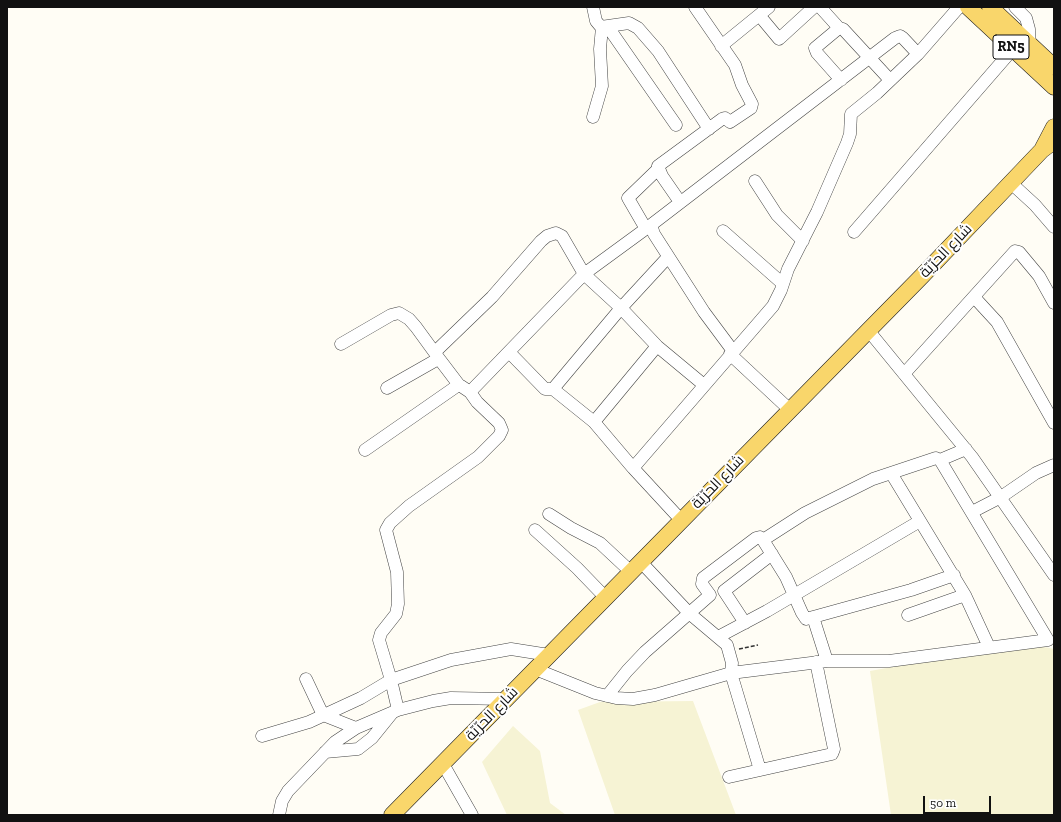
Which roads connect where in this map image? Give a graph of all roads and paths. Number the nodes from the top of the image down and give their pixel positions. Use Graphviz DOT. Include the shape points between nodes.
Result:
graph roads {
  1 [pos="593,7"];
  2 [pos="695,7"];
  3 [pos="814,7"];
  4 [pos="820,7"];
  5 [pos="959,7"];
  6 [pos="990,7"];
  7 [pos="1015,7"];
  8 [pos="977,10"];
  9 [pos="764,11"];
  10 [pos="605,27"];
  11 [pos="839,28"];
  12 [pos="1031,45"];
  13 [pos="721,46"];
  14 [pos="1012,48"];
  15 [pos="918,54"];
  16 [pos="869,58"];
  17 [pos="1026,61"];
  18 [pos="1054,67"];
  19 [pos="841,80"];
  20 [pos="890,80"];
  21 [pos="1054,87"];
  22 [pos="593,117"];
  23 [pos="676,125"];
  24 [pos="1054,127"];
  25 [pos="709,129"];
  26 [pos="1049,144"];
  27 [pos="658,169"];
  28 [pos="755,181"];
  29 [pos="1011,183"];
  30 [pos="680,202"];
  31 [pos="649,227"];
  32 [pos="1054,227"];
  33 [pos="723,231"];
  34 [pos="854,232"];
  35 [pos="803,241"];
  36 [pos="668,257"];
  37 [pos="584,274"];
  38 [pos="783,284"];
  39 [pos="974,297"];
  40 [pos="1054,303"];
  41 [pos="621,308"];
  42 [pos="868,330"];
  43 [pos="341,344"];
  44 [pos="657,346"];
  45 [pos="509,352"];
  46 [pos="732,353"];
  47 [pos="438,356"];
  48 [pos="904,374"];
  49 [pos="459,385"];
  50 [pos="704,385"];
  51 [pos="387,388"];
  52 [pos="553,389"];
  53 [pos="470,392"];
  54 [pos="790,410"];
  55 [pos="594,422"];
  56 [pos="1054,422"];
  57 [pos="966,449"];
  58 [pos="365,450"];
  59 [pos="940,460"];
  60 [pos="1054,465"];
  61 [pos="633,468"];
  62 [pos="891,473"];
  63 [pos="1001,497"];
  64 [pos="972,512"];
  65 [pos="549,514"];
  66 [pos="681,520"];
  67 [pos="920,521"];
  68 [pos="535,530"];
  69 [pos="763,540"];
  70 [pos="772,554"];
  71 [pos="635,566"];
  72 [pos="954,575"];
  73 [pos="1054,575"];
  74 [pos="724,591"];
  75 [pos="795,594"];
  76 [pos="710,595"];
  77 [pos="965,595"];
  78 [pos="605,597"];
  79 [pos="689,613"];
  80 [pos="908,615"];
  81 [pos="813,617"];
  82 [pos="745,623"];
  83 [pos="718,637"];
  84 [pos="1051,640"];
  85 [pos="758,645"];
  86 [pos="989,647"];
  87 [pos="730,652"];
  88 [pos="550,655"];
  89 [pos="822,661"];
  90 [pos="535,669"];
  91 [pos="731,673"];
  92 [pos="306,680"];
  93 [pos="391,680"];
  94 [pos="606,696"];
  95 [pos="507,699"];
  96 [pos="396,711"];
  97 [pos="323,715"];
  98 [pos="356,728"];
  99 [pos="262,736"];
  100 [pos="325,752"];
  101 [pos="443,764"];
  102 [pos="760,770"];
  103 [pos="729,777"];
  104 [pos="279,815"];
  105 [pos="393,815"];
  106 [pos="472,815"];
  1 -- 10 [label="street" via="598,25"];
  2 -- 13 [label="street"];
  3 -- 9 [label="street" via="779,39"];
  4 -- 11 [label="street"];
  5 -- 15 [label="street"];
  6 -- 12 [label="main road, RN5"];
  7 -- 12 [label="street" via="1026,18"];
  8 -- 14 [label="main road, RN5"];
  9 -- 13 [label="street"];
  10 -- 22 [label="street" via="600,49 602,86"];
  10 -- 23 [label="street"];
  10 -- 25 [label="street" via="629,23 638,28 658,51"];
  11 -- 16 [label="street" via="843,29"];
  11 -- 19 [label="street" via="815,49"];
  12 -- 17 [label="street"];
  12 -- 18 [label="main road, RN5"];
  13 -- 25 [label="street" via="735,65 752,106 730,122 724,118"];
  14 -- 17 [label="main road, RN5"];
  14 -- 34 [label="street"];
  15 -- 16 [label="street" via="898,36"];
  15 -- 20 [label="street"];
  16 -- 19 [label="street"];
  16 -- 20 [label="street"];
  17 -- 21 [label="main road, RN5"];
  19 -- 30 [label="street"];
  20 -- 35 [label="street" via="851,114 849,138"];
  24 -- 26 [label="main road, شارع الحرّيّة"];
  25 -- 27 [label="street" via="659,165"];
  26 -- 29 [label="main road, شارع الحرّيّة"];
  27 -- 30 [label="street"];
  27 -- 31 [label="street" via="628,198"];
  28 -- 35 [label="street" via="777,215"];
  29 -- 32 [label="street" via="1035,204"];
  29 -- 42 [label="main road, شارع الحرّيّة"];
  30 -- 31 [label="street"];
  31 -- 36 [label="street"];
  31 -- 37 [label="street"];
  33 -- 38 [label="street"];
  35 -- 38 [label="street"];
  36 -- 41 [label="street"];
  36 -- 46 [label="street"];
  37 -- 41 [label="street"];
  37 -- 45 [label="street"];
  37 -- 47 [label="street" via="562,236 556,233 547,236"];
  38 -- 46 [label="street" via="774,306"];
  39 -- 40 [label="street" via="1016,250 1043,281"];
  39 -- 48 [label="street"];
  39 -- 56 [label="street" via="997,322"];
  41 -- 44 [label="street"];
  41 -- 52 [label="street"];
  42 -- 48 [label="street"];
  42 -- 54 [label="main road, شارع الحرّيّة"];
  43 -- 47 [label="street" via="391,315 399,314 409,319"];
  44 -- 50 [label="street"];
  44 -- 55 [label="street"];
  45 -- 52 [label="street" via="544,389"];
  45 -- 53 [label="street"];
  46 -- 50 [label="street"];
  46 -- 54 [label="street"];
  47 -- 49 [label="street"];
  47 -- 51 [label="street"];
  48 -- 57 [label="street"];
  49 -- 53 [label="street"];
  49 -- 58 [label="street"];
  50 -- 61 [label="street"];
  52 -- 55 [label="street"];
  53 -- 93 [label="street" via="501,427 499,436 478,457 409,506 386,530 397,572 398,604 396,614 381,633 379,640"];
  54 -- 66 [label="main road, شارع الحرّيّة"];
  55 -- 61 [label="street"];
  57 -- 59 [label="street"];
  57 -- 63 [label="street"];
  59 -- 62 [label="street" via="936,458"];
  59 -- 64 [label="street"];
  60 -- 63 [label="street" via="1036,473"];
  61 -- 66 [label="street"];
  62 -- 67 [label="street"];
  62 -- 69 [label="street" via="859,485 804,513"];
  63 -- 64 [label="street"];
  63 -- 73 [label="street"];
  64 -- 84 [label="street"];
  65 -- 71 [label="street"];
  66 -- 71 [label="main road, شارع الحرّيّة"];
  67 -- 72 [label="street"];
  67 -- 75 [label="street"];
  68 -- 78 [label="street"];
  69 -- 70 [label="street"];
  69 -- 76 [label="street" via="760,537 756,538 703,578 702,584"];
  70 -- 74 [label="street"];
  70 -- 75 [label="street"];
  71 -- 78 [label="main road, شارع الحرّيّة"];
  71 -- 79 [label="street"];
  72 -- 77 [label="street"];
  72 -- 81 [label="street" via="911,590"];
  74 -- 76 [label="street" via="713,598"];
  74 -- 82 [label="street"];
  75 -- 81 [label="street" via="804,617"];
  75 -- 82 [label="street"];
  76 -- 79 [label="street"];
  77 -- 80 [label="street"];
  77 -- 86 [label="street"];
  78 -- 88 [label="main road, شارع الحرّيّة"];
  79 -- 83 [label="street"];
  79 -- 94 [label="street" via="641,657"];
  81 -- 89 [label="street"];
  82 -- 83 [label="street"];
  83 -- 87 [label="street" via="727,645"];
  84 -- 86 [label="street"];
  85 -- 87 [label="path"];
  86 -- 89 [label="street" via="938,656 876,662"];
  87 -- 91 [label="street"];
  88 -- 90 [label="main road, شارع الحرّيّة"];
  88 -- 93 [label="street" via="511,649 490,652 450,660"];
  89 -- 91 [label="street"];
  89 -- 102 [label="street" via="833,752"];
  90 -- 94 [label="street"];
  90 -- 95 [label="main road, شارع الحرّيّة"];
  91 -- 94 [label="street" via="641,698 623,699"];
  91 -- 102 [label="street"];
  92 -- 97 [label="street"];
  93 -- 96 [label="street"];
  93 -- 97 [label="street"];
  95 -- 96 [label="street" via="451,698"];
  95 -- 101 [label="main road, شارع الحرّيّة"];
  96 -- 98 [label="street"];
  96 -- 100 [label="street" via="372,738 358,749"];
  97 -- 98 [label="street"];
  97 -- 99 [label="street" via="304,724"];
  98 -- 100 [label="street"];
  100 -- 104 [label="street" via="288,792 282,801"];
  101 -- 105 [label="main road, شارع الحرّيّة"];
  101 -- 106 [label="street"];
  102 -- 103 [label="street"];
}
